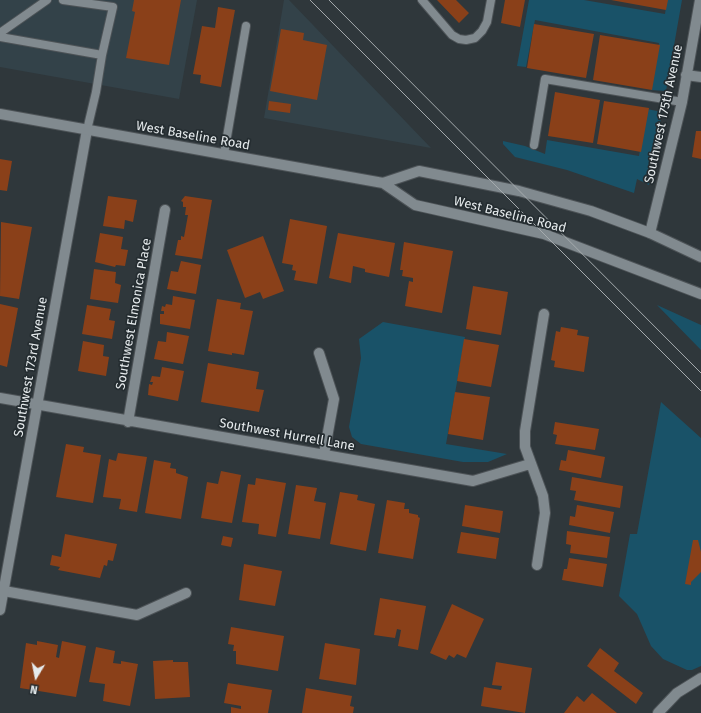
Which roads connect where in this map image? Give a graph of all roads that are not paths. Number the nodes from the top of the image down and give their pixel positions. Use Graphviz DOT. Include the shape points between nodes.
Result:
graph roads {
  1 [pos="47,0"];
  2 [pos="63,0"];
  3 [pos="422,0"];
  4 [pos="492,0"];
  5 [pos="700,0"];
  6 [pos="246,26"];
  7 [pos="0,33"];
  8 [pos="0,37"];
  9 [pos="102,55"];
  10 [pos="686,75"];
  11 [pos="701,77"];
  12 [pos="682,102"];
  13 [pos="0,114"];
  14 [pos="87,130"];
  15 [pos="534,145"];
  16 [pos="224,154"];
  17 [pos="382,183"];
  18 [pos="165,210"];
  19 [pos="650,233"];
  20 [pos="701,257"];
  21 [pos="701,294"];
  22 [pos="544,314"];
  23 [pos="319,354"];
  24 [pos="0,398"];
  25 [pos="37,405"];
  26 [pos="128,422"];
  27 [pos="324,454"];
  28 [pos="530,464"];
  29 [pos="538,565"];
  30 [pos="4,591"];
  31 [pos="186,593"];
  32 [pos="0,610"];
  33 [pos="701,678"];
  34 [pos="658,713"];
  1 -- 7 [label="lane"];
  2 -- 9 [label="lane" via="113,7"];
  3 -- 4 [label="lane" via="452,35 466,40 475,38 482,31"];
  5 -- 10 [label="street, Southwest 175th Avenue"];
  6 -- 16 [label="lane"];
  8 -- 9 [label="lane"];
  9 -- 14 [label="lane"];
  10 -- 11 [label="street"];
  10 -- 12 [label="street, Southwest 175th Avenue"];
  12 -- 15 [label="lane" via="545,80"];
  12 -- 19 [label="street, Southwest 175th Avenue"];
  13 -- 14 [label="street, West Baseline Road"];
  14 -- 16 [label="street, West Baseline Road"];
  14 -- 25 [label="street, Southwest 173rd Avenue"];
  16 -- 17 [label="street, West Baseline Road"];
  17 -- 19 [label="street, West Baseline Road" via="419,171 518,191 591,211"];
  17 -- 21 [label="street, West Baseline Road" via="416,205 544,234"];
  18 -- 26 [label="street, Southwest Elmonica Place"];
  19 -- 20 [label="street, West Baseline Road"];
  22 -- 28 [label="street" via="525,431 525,447"];
  23 -- 27 [label="street" via="334,399"];
  24 -- 25 [label="street, Southwest Hurrell Lane"];
  25 -- 26 [label="street, Southwest Hurrell Lane"];
  25 -- 30 [label="street, Southwest 173rd Avenue"];
  26 -- 27 [label="street, Southwest Hurrell Lane"];
  27 -- 28 [label="street, Southwest Hurrell Lane" via="473,481"];
  28 -- 29 [label="street" via="543,496 545,513"];
  30 -- 31 [label="street" via="137,615"];
  30 -- 32 [label="street, Southwest 173rd Avenue"];
  33 -- 34 [label="street" via="677,693"];
}
